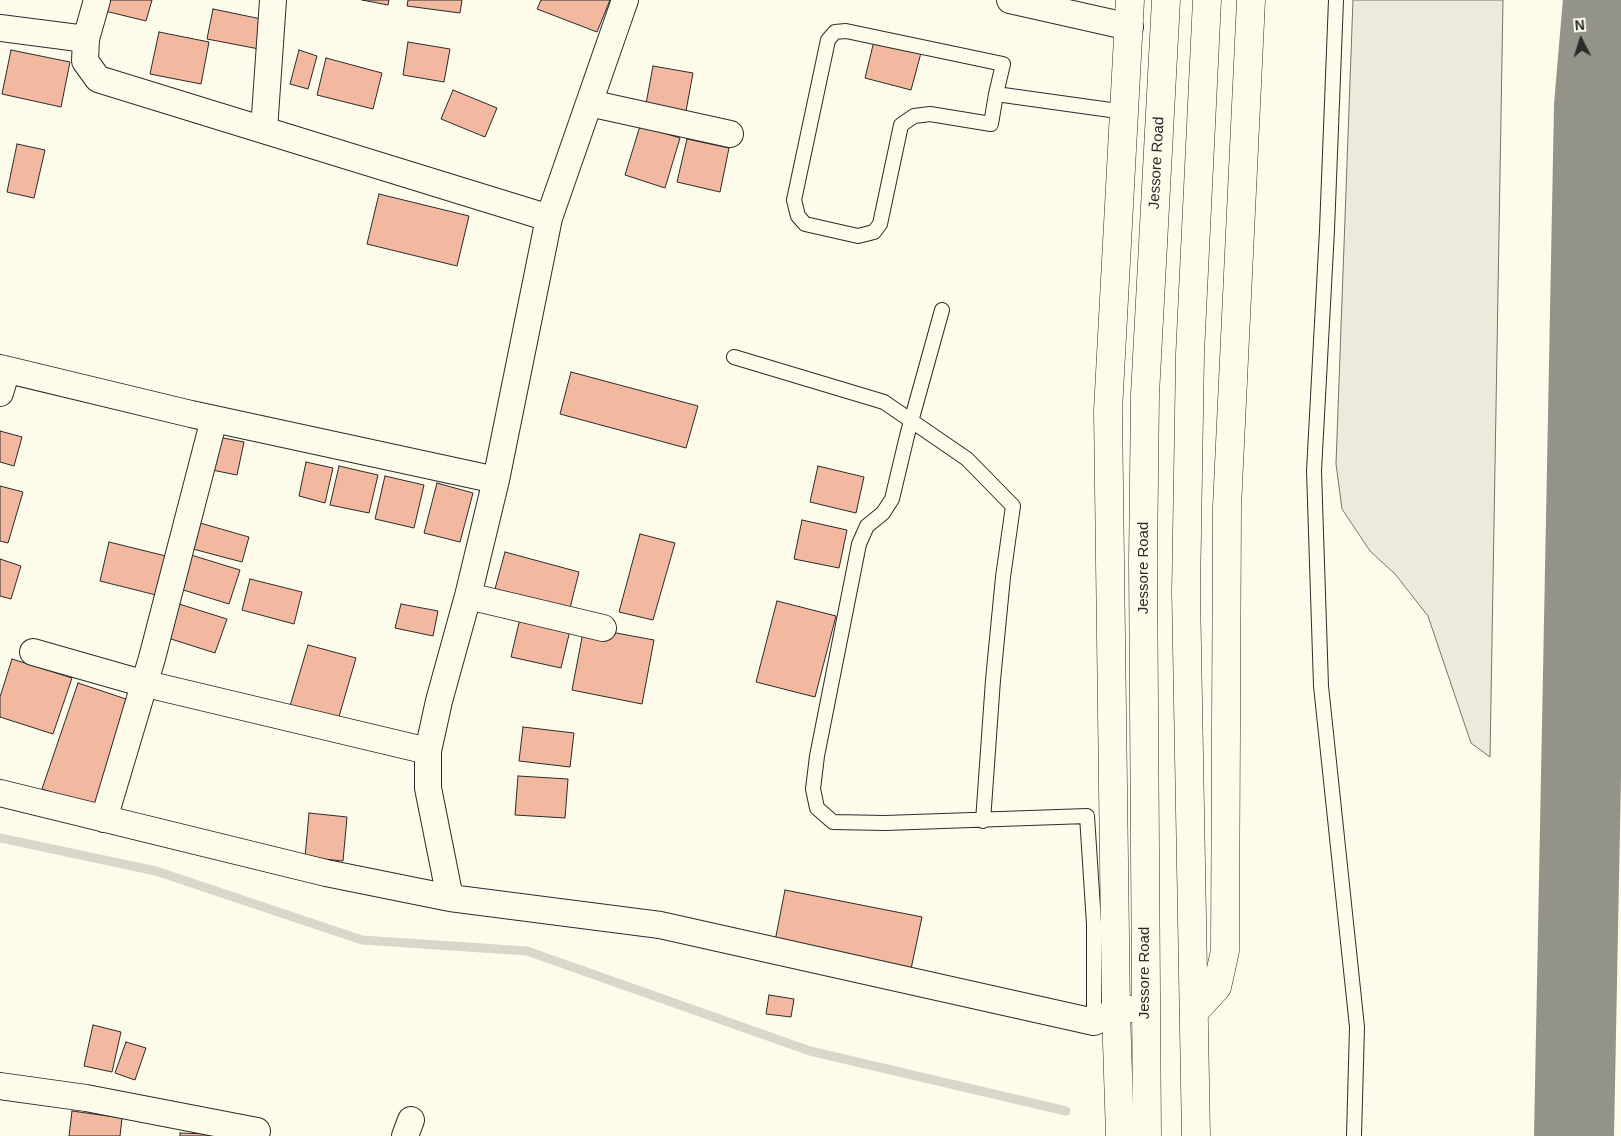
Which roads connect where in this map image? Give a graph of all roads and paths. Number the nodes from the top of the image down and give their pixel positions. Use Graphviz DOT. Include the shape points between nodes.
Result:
graph roads {
  1 [pos="97,0"];
  2 [pos="272,0"];
  3 [pos="625,0"];
  4 [pos="1010,0"];
  5 [pos="1130,0"];
  6 [pos="1166,0"];
  7 [pos="1206,0"];
  8 [pos="1251,0"];
  9 [pos="1336,0"];
  10 [pos="1130,27"];
  11 [pos="0,28"];
  12 [pos="86,38"];
  13 [pos="996,94"];
  14 [pos="589,103"];
  15 [pos="1125,112"];
  16 [pos="264,130"];
  17 [pos="730,134"];
  18 [pos="549,218"];
  19 [pos="942,310"];
  20 [pos="734,357"];
  21 [pos="2,377"];
  22 [pos="214,419"];
  23 [pos="911,421"];
  24 [pos="496,480"];
  25 [pos="468,596"];
  26 [pos="602,628"];
  27 [pos="33,652"];
  28 [pos="152,685"];
  29 [pos="428,751"];
  30 [pos="0,793"];
  31 [pos="104,819"];
  32 [pos="983,821"];
  33 [pos="450,898"];
  34 [pos="1145,1007"];
  35 [pos="1194,1012"];
  36 [pos="1105,1016"];
  37 [pos="0,1086"];
  38 [pos="257,1131"];
  39 [pos="1120,1136"];
  40 [pos="1147,1136"];
  41 [pos="1196,1136"];
  42 [pos="1354,1136"];
  1 -- 12 [label="street"];
  2 -- 16 [label="street"];
  3 -- 14 [label="street"];
  4 -- 10 [label="street"];
  5 -- 10 [label="main road"];
  6 -- 34 [label="main road, Jessore Road" via="1145,395"];
  7 -- 35 [label="main road" via="1190,354 1186,592"];
  8 -- 35 [label="main road" via="1227,507 1225,951 1217,987"];
  9 -- 42 [label="lane" via="1314,471 1322,686 1357,1028"];
  10 -- 15 [label="main road"];
  11 -- 12 [label="street"];
  12 -- 16 [label="street" via="85,61 98,79"];
  13 -- 13 [label="lane" via="991,124 930,114 914,116 901,125 880,224 874,232 858,236 805,224 798,216 794,200 828,40 835,32 846,31 1003,64"];
  13 -- 15 [label="lane"];
  14 -- 17 [label="street"];
  14 -- 18 [label="street"];
  15 -- 36 [label="main road" via="1108,411"];
  16 -- 18 [label="street"];
  18 -- 24 [label="street"];
  19 -- 23 [label="lane"];
  20 -- 23 [label="lane" via="884,402"];
  21 -- 22 [label="street"];
  22 -- 24 [label="street"];
  22 -- 28 [label="street"];
  23 -- 32 [label="lane" via="967,459 1013,506 994,671"];
  23 -- 32 [label="lane" via="892,499 883,513 867,526 859,544 813,789 817,808 833,822"];
  24 -- 25 [label="street"];
  25 -- 26 [label="street"];
  25 -- 29 [label="street"];
  27 -- 28 [label="street"];
  28 -- 29 [label="street"];
  28 -- 31 [label="street"];
  29 -- 33 [label="street" via="428,788"];
  30 -- 31 [label="street"];
  31 -- 33 [label="street" via="326,873"];
  32 -- 36 [label="lane" via="1087,816 1094,924"];
  33 -- 36 [label="street" via="660,925"];
  34 -- 36 [label="street"];
  34 -- 40 [label="main road, Jessore Road"];
  35 -- 41 [label="main road"];
  36 -- 39 [label="main road"];
  37 -- 38 [label="street" via="86,1098"];
}
